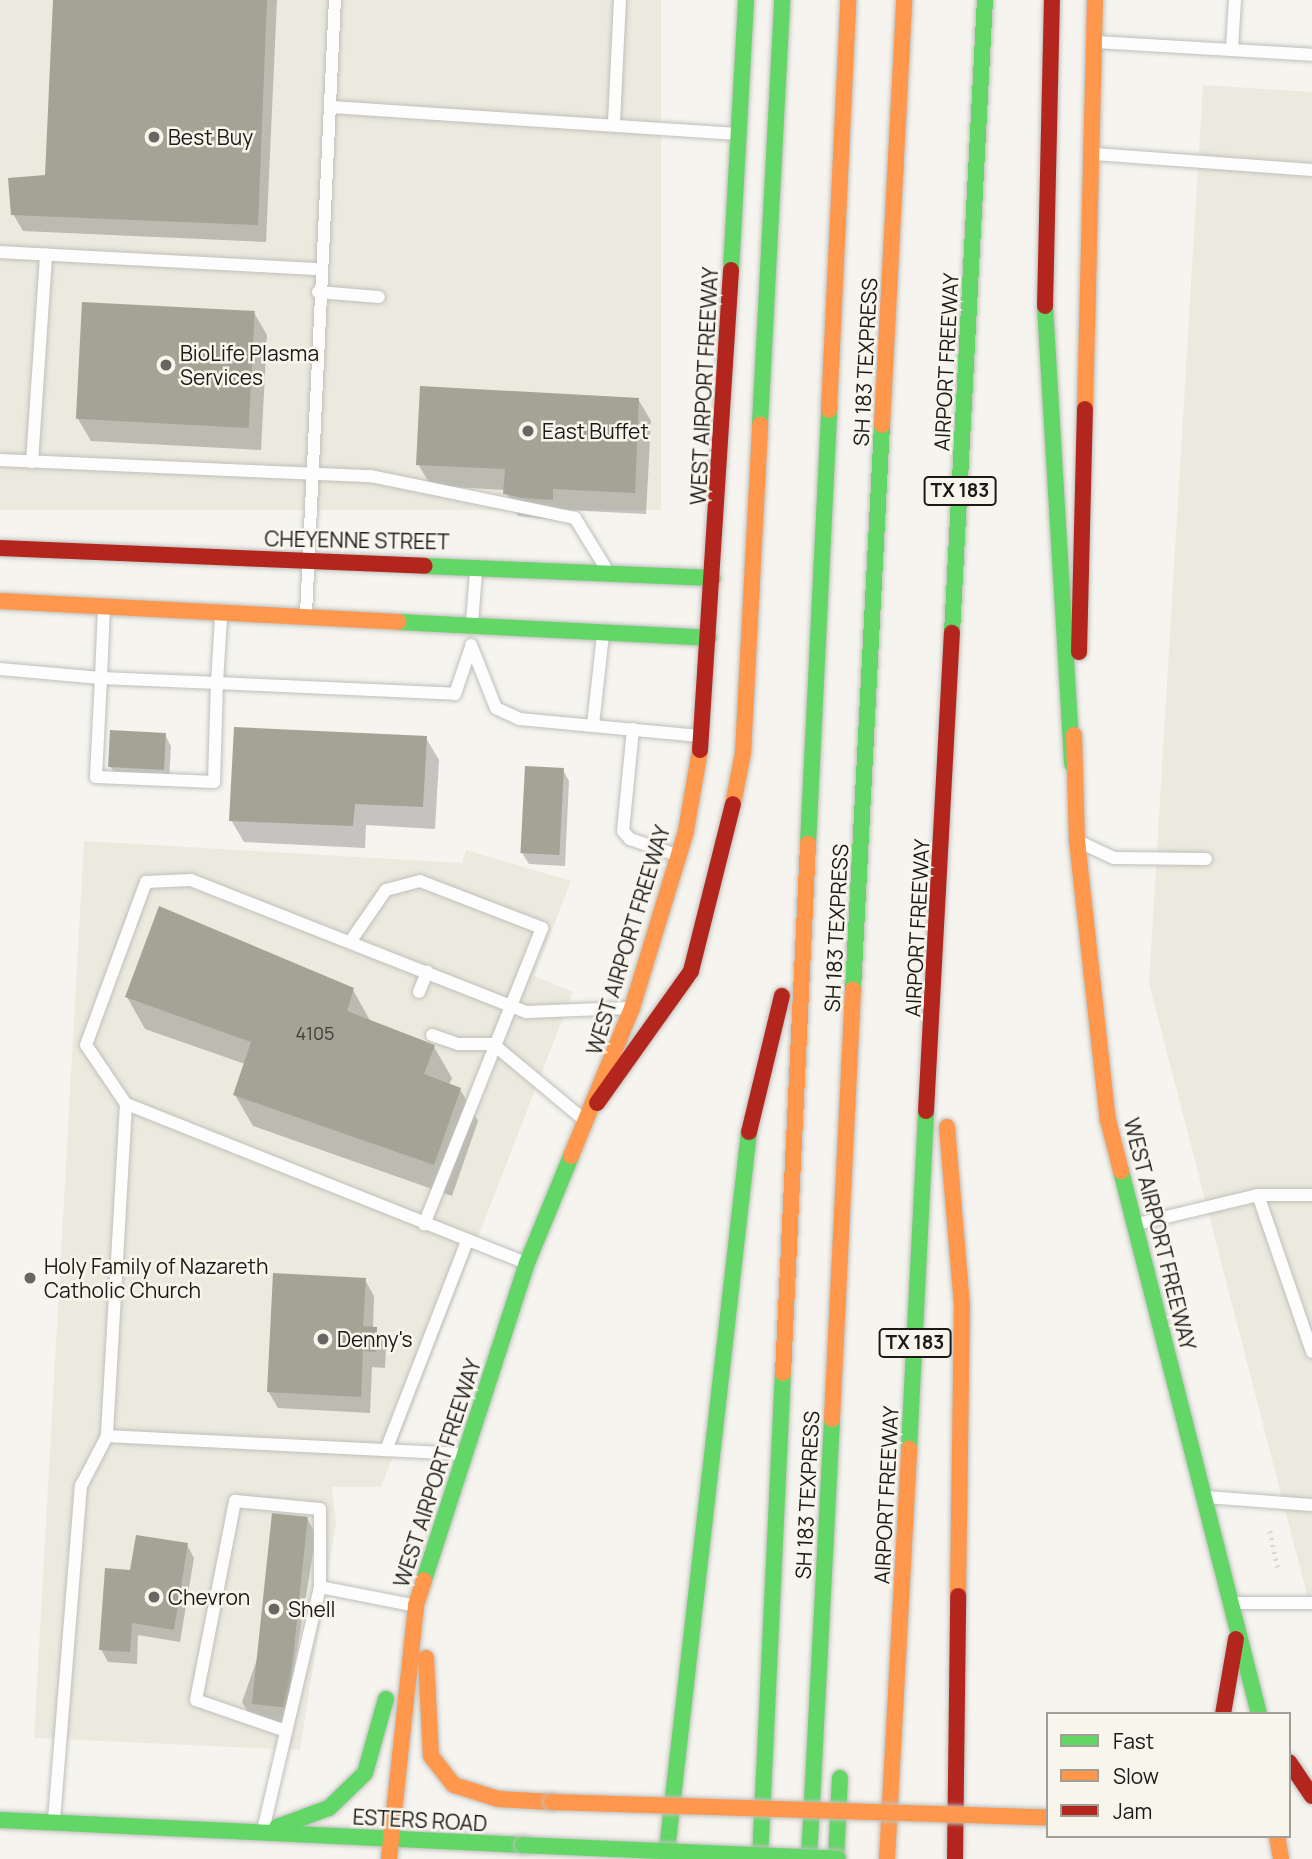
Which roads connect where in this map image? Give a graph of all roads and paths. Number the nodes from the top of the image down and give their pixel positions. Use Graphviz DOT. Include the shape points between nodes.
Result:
graph roads {
  1 [pos="335,0"];
  2 [pos="620,0"];
  3 [pos="746,0"];
  4 [pos="782,0"];
  5 [pos="848,0"];
  6 [pos="904,0"];
  7 [pos="985,0"];
  8 [pos="1052,0"];
  9 [pos="1095,0"];
  10 [pos="1236,0"];
  11 [pos="1093,42"];
  12 [pos="1232,49"];
  13 [pos="1312,55"];
  14 [pos="330,107"];
  15 [pos="614,122"];
  16 [pos="739,135"];
  17 [pos="1090,154"];
  18 [pos="1312,170"];
  19 [pos="0,252"];
  20 [pos="46,254"];
  21 [pos="320,269"];
  22 [pos="318,292"];
  23 [pos="379,298"];
  24 [pos="0,460"];
  25 [pos="32,461"];
  26 [pos="309,473"];
  27 [pos="0,548"];
  28 [pos="306,562"];
  29 [pos="476,564"];
  30 [pos="607,570"];
  31 [pos="713,578"];
  32 [pos="0,601"];
  33 [pos="104,608"];
  34 [pos="222,614"];
  35 [pos="306,618"];
  36 [pos="472,625"];
  37 [pos="603,632"];
  38 [pos="709,638"];
  39 [pos="471,647"];
  40 [pos="0,670"];
  41 [pos="101,678"];
  42 [pos="217,682"];
  43 [pos="593,725"];
  44 [pos="634,729"];
  45 [pos="702,736"];
  46 [pos="1072,764"];
  47 [pos="1077,841"];
  48 [pos="680,856"];
  49 [pos="1206,859"];
  50 [pos="801,919"];
  51 [pos="350,942"];
  52 [pos="426,972"];
  53 [pos="935,982"];
  54 [pos="419,992"];
  55 [pos="510,1005"];
  56 [pos="632,1008"];
  57 [pos="432,1035"];
  58 [pos="493,1044"];
  59 [pos="597,1103"];
  60 [pos="126,1104"];
  61 [pos="588,1124"];
  62 [pos="1258,1195"];
  63 [pos="1312,1195"];
  64 [pos="424,1224"];
  65 [pos="1135,1225"];
  66 [pos="467,1241"];
  67 [pos="527,1263"];
  68 [pos="1312,1352"];
  69 [pos="107,1436"];
  70 [pos="386,1450"];
  71 [pos="462,1454"];
  72 [pos="1206,1497"];
  73 [pos="1312,1505"];
  74 [pos="1270,1531"];
  75 [pos="1278,1570"];
  76 [pos="320,1587"];
  77 [pos="1233,1603"];
  78 [pos="1312,1603"];
  79 [pos="415,1605"];
  80 [pos="1239,1623"];
  81 [pos="1223,1712"];
  82 [pos="1260,1712"];
  83 [pos="286,1731"];
  84 [pos="841,1761"];
  85 [pos="1291,1765"];
  86 [pos="1312,1796"];
  87 [pos="1046,1818"];
  88 [pos="0,1820"];
  89 [pos="54,1823"];
  90 [pos="263,1830"];
  91 [pos="1278,1838"];
  92 [pos="390,1842"];
  93 [pos="389,1859"];
  94 [pos="666,1859"];
  95 [pos="760,1859"];
  96 [pos="809,1859"];
  97 [pos="837,1859"];
  98 [pos="887,1859"];
  99 [pos="955,1859"];
  100 [pos="1281,1859"];
  1 -- 14 [label="lane"];
  2 -- 15 [label="lane"];
  3 -- 16 [label="main road, WEST AIRPORT FREEWAY"];
  4 -- 59 [label="main road" via="743,753 718,886 691,971"];
  5 -- 50 [label="main road"];
  6 -- 96 [label="main road, SH 183 TEXPRESS"];
  7 -- 53 [label="main road, AIRPORT FREEWAY / TX 183"];
  8 -- 46 [label="main road" via="1042,258"];
  9 -- 11 [label="main road, WEST AIRPORT FREEWAY"];
  10 -- 12 [label="lane"];
  11 -- 12 [label="lane"];
  11 -- 17 [label="main road, WEST AIRPORT FREEWAY"];
  12 -- 13 [label="lane"];
  14 -- 15 [label="lane"];
  14 -- 21 [label="lane"];
  15 -- 16 [label="lane"];
  16 -- 31 [label="main road, WEST AIRPORT FREEWAY"];
  17 -- 18 [label="lane"];
  17 -- 46 [label="main road, WEST AIRPORT FREEWAY" via="1084,572"];
  19 -- 20 [label="lane"];
  20 -- 21 [label="lane"];
  20 -- 25 [label="lane"];
  21 -- 22 [label="lane"];
  22 -- 23 [label="lane"];
  22 -- 26 [label="lane"];
  24 -- 25 [label="lane"];
  25 -- 26 [label="lane"];
  26 -- 28 [label="lane"];
  26 -- 30 [label="lane" via="371,476 575,518"];
  27 -- 28 [label="main road, CHEYENNE STREET"];
  28 -- 29 [label="main road, CHEYENNE STREET"];
  28 -- 35 [label="lane"];
  29 -- 30 [label="main road, CHEYENNE STREET"];
  29 -- 36 [label="lane"];
  30 -- 31 [label="main road, CHEYENNE STREET"];
  31 -- 38 [label="main road, WEST AIRPORT FREEWAY"];
  32 -- 33 [label="main road"];
  33 -- 34 [label="main road"];
  33 -- 41 [label="lane"];
  34 -- 35 [label="main road"];
  34 -- 42 [label="lane"];
  35 -- 36 [label="main road"];
  36 -- 37 [label="main road"];
  36 -- 39 [label="lane"];
  37 -- 38 [label="main road"];
  37 -- 43 [label="lane"];
  38 -- 45 [label="main road, WEST AIRPORT FREEWAY"];
  39 -- 42 [label="lane" via="455,694"];
  39 -- 43 [label="lane" via="496,708 520,719"];
  40 -- 41 [label="lane"];
  41 -- 42 [label="lane"];
  41 -- 42 [label="lane" via="96,776 214,782"];
  43 -- 44 [label="lane"];
  44 -- 45 [label="lane"];
  44 -- 48 [label="lane" via="623,831 630,839"];
  45 -- 48 [label="main road, WEST AIRPORT FREEWAY"];
  46 -- 47 [label="main road, WEST AIRPORT FREEWAY"];
  47 -- 49 [label="lane" via="1114,858"];
  47 -- 65 [label="main road, WEST AIRPORT FREEWAY" via="1108,1120"];
  48 -- 56 [label="main road, WEST AIRPORT FREEWAY"];
  50 -- 94 [label="main road" via="748,1129"];
  50 -- 95 [label="main road"];
  51 -- 52 [label="lane"];
  51 -- 55 [label="lane" via="386,890 420,881 542,928"];
  51 -- 60 [label="lane" via="191,880 146,882 86,1045"];
  52 -- 54 [label="lane"];
  52 -- 55 [label="lane"];
  53 -- 98 [label="main road, AIRPORT FREEWAY / TX 183"];
  53 -- 99 [label="main road" via="962,1305"];
  55 -- 56 [label="lane" via="526,1013"];
  55 -- 58 [label="lane"];
  56 -- 59 [label="main road, WEST AIRPORT FREEWAY"];
  57 -- 58 [label="lane" via="458,1044"];
  58 -- 61 [label="lane"];
  58 -- 64 [label="lane"];
  59 -- 61 [label="main road, WEST AIRPORT FREEWAY"];
  60 -- 64 [label="lane"];
  60 -- 69 [label="lane"];
  61 -- 67 [label="main road, WEST AIRPORT FREEWAY"];
  62 -- 63 [label="lane"];
  62 -- 65 [label="lane"];
  62 -- 68 [label="lane"];
  64 -- 66 [label="lane"];
  65 -- 72 [label="main road, WEST AIRPORT FREEWAY"];
  66 -- 67 [label="lane"];
  66 -- 70 [label="lane"];
  67 -- 71 [label="main road, WEST AIRPORT FREEWAY"];
  69 -- 70 [label="lane"];
  69 -- 89 [label="lane" via="81,1486"];
  70 -- 71 [label="lane"];
  71 -- 79 [label="main road, WEST AIRPORT FREEWAY"];
  72 -- 73 [label="lane"];
  72 -- 77 [label="main road, WEST AIRPORT FREEWAY"];
  74 -- 75 [label="path"];
  76 -- 79 [label="lane"];
  76 -- 83 [label="lane"];
  76 -- 83 [label="lane" via="320,1509 235,1501 196,1700"];
  77 -- 78 [label="lane"];
  77 -- 80 [label="main road, WEST AIRPORT FREEWAY"];
  79 -- 87 [label="main road, bridge" via="430,1679 431,1756 454,1786 498,1799 552,1802"];
  79 -- 90 [label="main road" via="396,1646 380,1733 365,1773 328,1808"];
  79 -- 92 [label="main road, WEST AIRPORT FREEWAY"];
  80 -- 81 [label="main road"];
  80 -- 82 [label="main road, WEST AIRPORT FREEWAY"];
  83 -- 90 [label="lane"];
  84 -- 97 [label="main road"];
  85 -- 86 [label="main road"];
  88 -- 89 [label="main road, ESTERS ROAD"];
  89 -- 90 [label="main road, ESTERS ROAD"];
  90 -- 92 [label="main road, ESTERS ROAD"];
  91 -- 100 [label="main road"];
  92 -- 93 [label="main road, WEST AIRPORT FREEWAY"];
  92 -- 97 [label="main road, ESTERS ROAD, bridge"];
}
